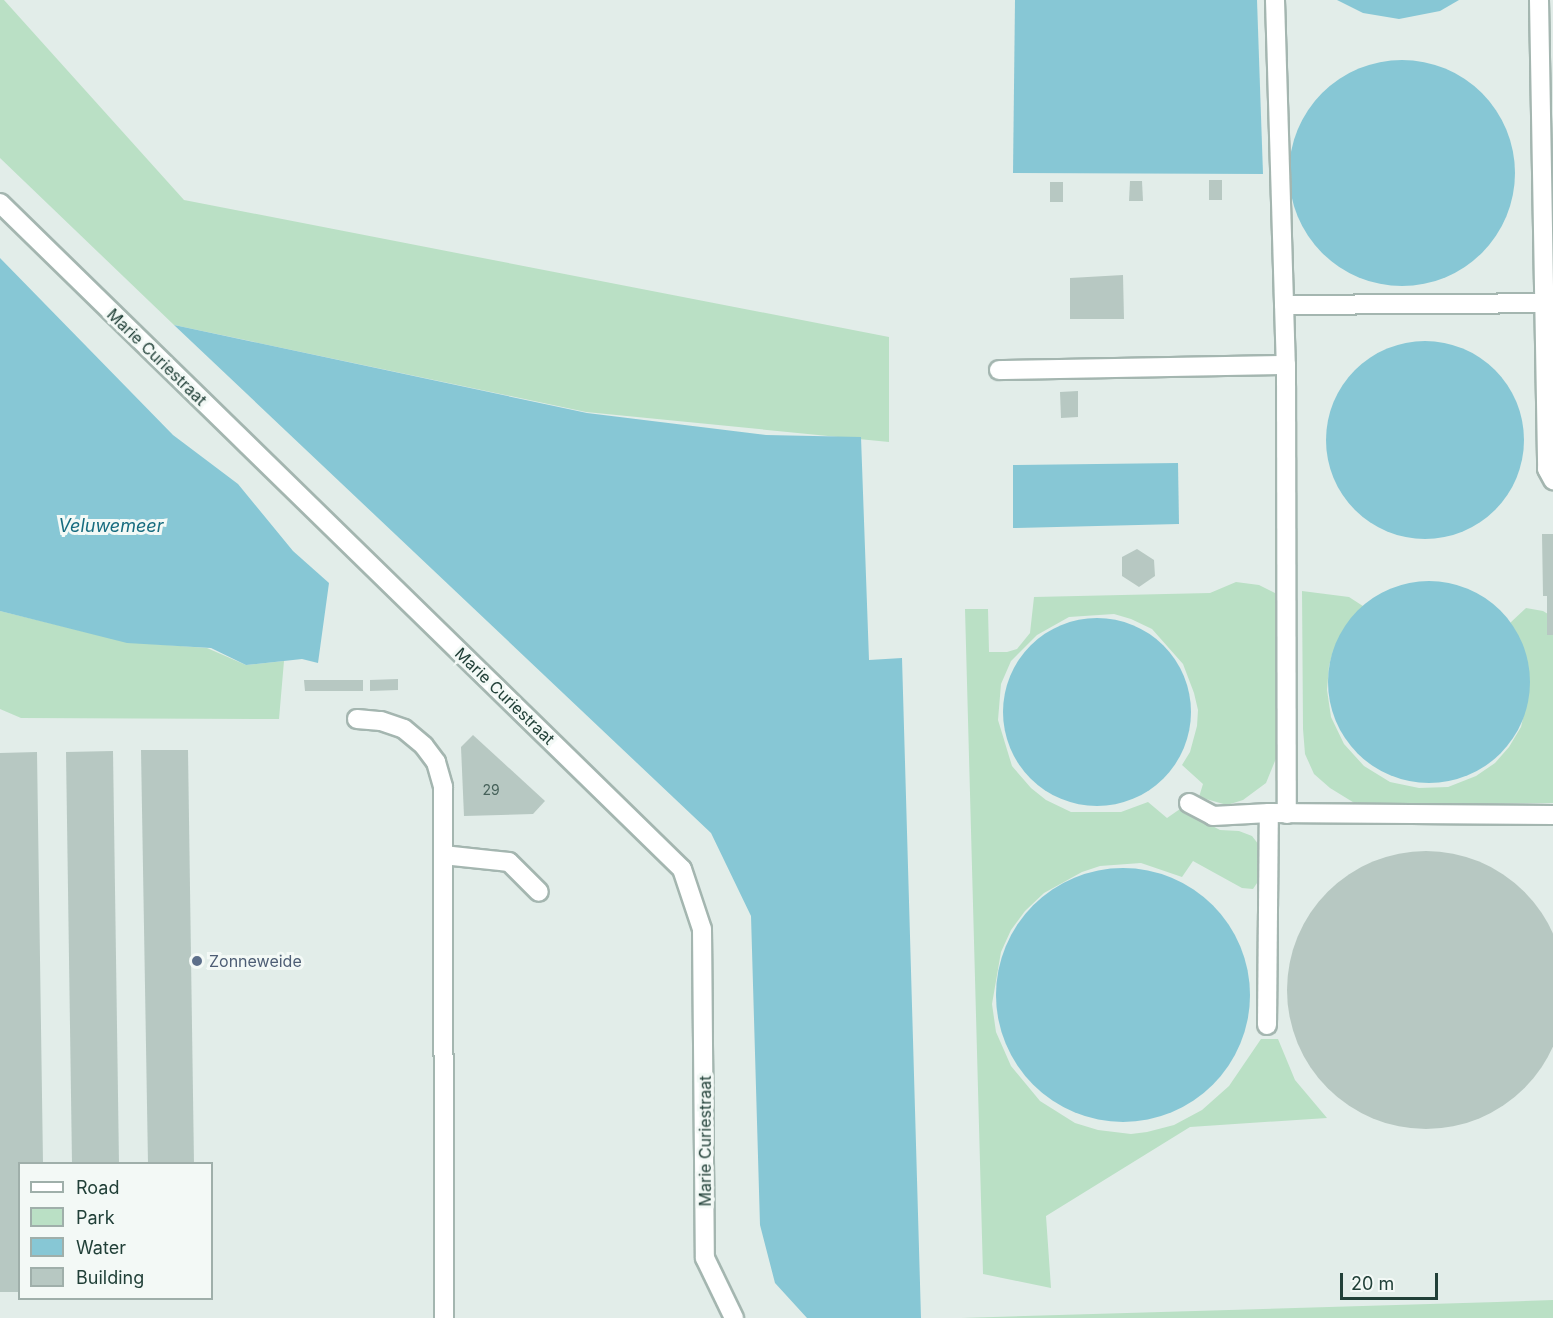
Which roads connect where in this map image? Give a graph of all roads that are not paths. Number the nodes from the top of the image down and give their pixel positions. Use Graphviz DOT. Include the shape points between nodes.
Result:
graph roads {
  1 [pos="1275,0"];
  2 [pos="1539,0"];
  3 [pos="0,203"];
  4 [pos="1548,303"];
  5 [pos="1284,305"];
  6 [pos="1286,365"];
  7 [pos="999,370"];
  8 [pos="1553,480"];
  9 [pos="357,719"];
  10 [pos="1189,803"];
  11 [pos="1278,813"];
  12 [pos="1553,815"];
  13 [pos="443,855"];
  14 [pos="539,892"];
  15 [pos="1267,1025"];
  16 [pos="444,1318"];
  17 [pos="734,1318"];
  1 -- 5 [label="street"];
  2 -- 4 [label="street"];
  3 -- 17 [label="street, Marie Curiestraat" via="682,869 702,929 705,1258"];
  4 -- 5 [label="street"];
  4 -- 8 [label="street" via="1547,469"];
  5 -- 6 [label="street"];
  6 -- 7 [label="street"];
  6 -- 11 [label="street"];
  9 -- 13 [label="street" via="381,721 404,729 436,762 443,787"];
  10 -- 11 [label="street" via="1214,816"];
  11 -- 12 [label="street"];
  11 -- 15 [label="street"];
  13 -- 14 [label="street" via="509,862"];
  13 -- 16 [label="street"];
}
